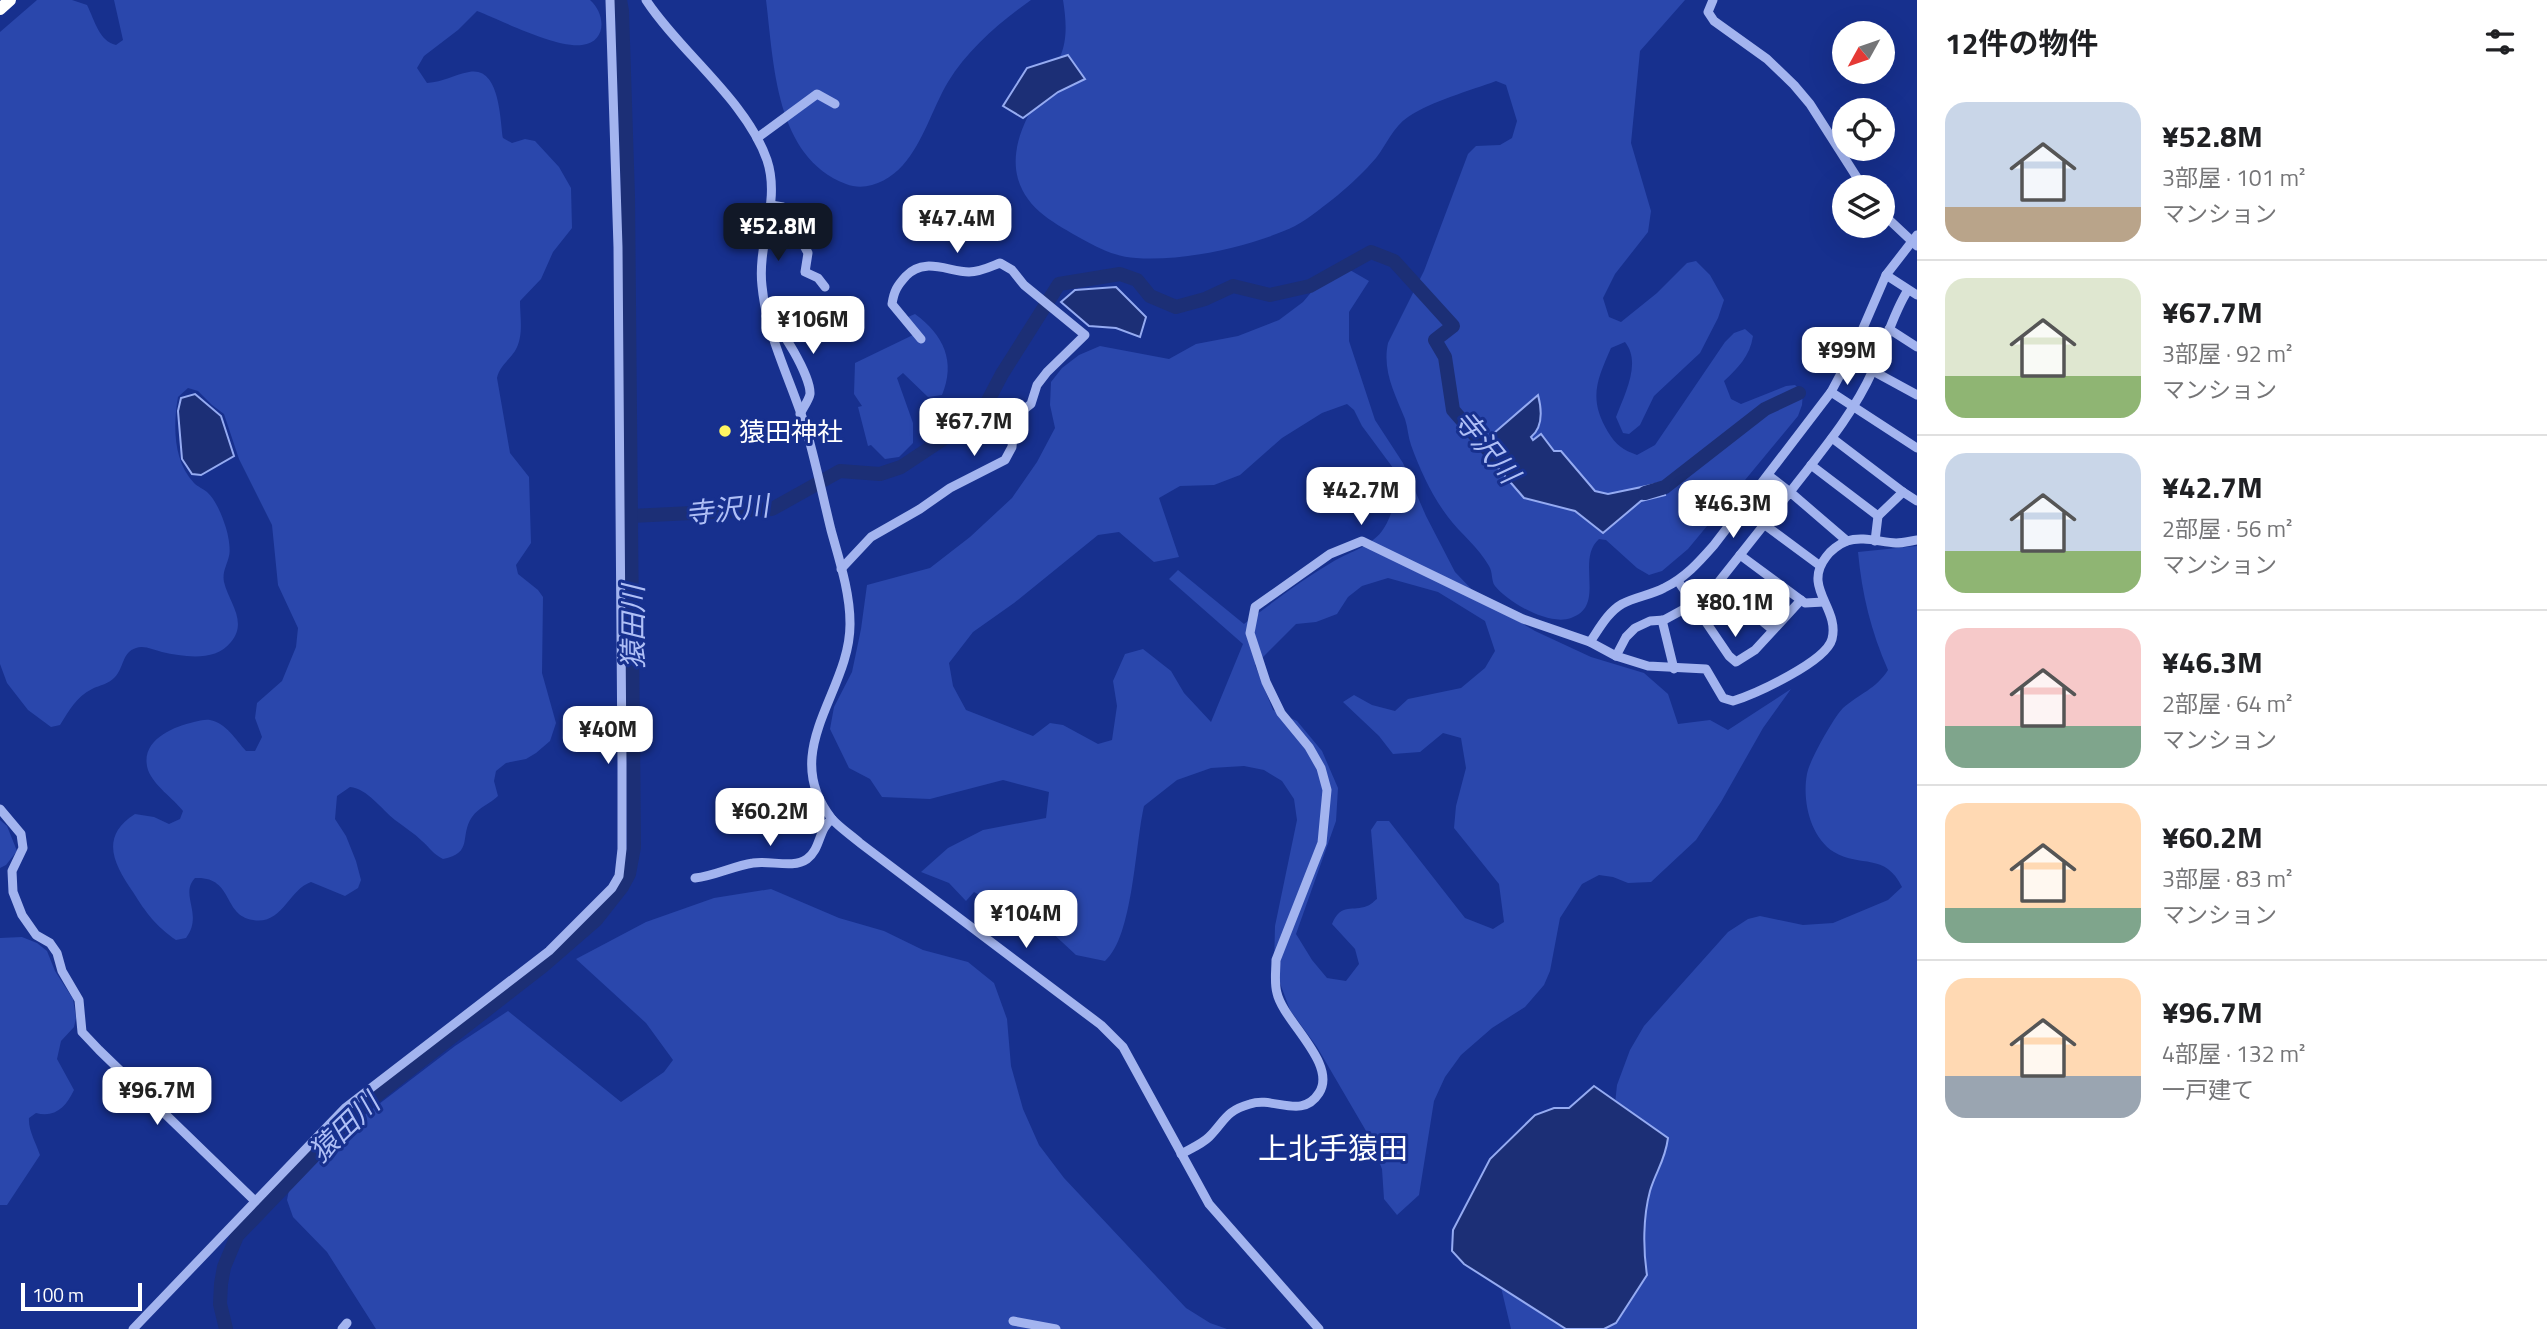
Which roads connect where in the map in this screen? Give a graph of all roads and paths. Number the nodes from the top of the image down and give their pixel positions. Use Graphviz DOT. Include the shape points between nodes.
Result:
graph roads {
  1 [pos="10,0"];
  2 [pos="610,0"];
  3 [pos="646,0"];
  4 [pos="1713,0"];
  5 [pos="0,9"];
  6 [pos="835,104"];
  7 [pos="757,138"];
  8 [pos="1855,175"];
  9 [pos="771,205"];
  10 [pos="1895,224"];
  11 [pos="1915,241"];
  12 [pos="1886,275"];
  13 [pos="825,287"];
  14 [pos="1908,290"];
  15 [pos="1917,296"];
  16 [pos="766,316"];
  17 [pos="1889,329"];
  18 [pos="921,339"];
  19 [pos="1917,347"];
  20 [pos="1873,371"];
  21 [pos="1831,392"];
  22 [pos="1917,395"];
  23 [pos="1853,407"];
  24 [pos="800,414"];
  25 [pos="1832,438"];
  26 [pos="1917,448"];
  27 [pos="1811,465"];
  28 [pos="1768,475"];
  29 [pos="1790,492"];
  30 [pos="1903,492"];
  31 [pos="1917,501"];
  32 [pos="1878,516"];
  33 [pos="1765,525"];
  34 [pos="1917,540"];
  35 [pos="1847,541"];
  36 [pos="1875,541"];
  37 [pos="1740,555"];
  38 [pos="1819,565"];
  39 [pos="841,569"];
  40 [pos="1678,581"];
  41 [pos="1717,584"];
  42 [pos="1801,600"];
  43 [pos="1824,602"];
  44 [pos="1694,604"];
  45 [pos="1662,620"];
  46 [pos="1773,630"];
  47 [pos="1590,642"];
  48 [pos="1616,656"];
  49 [pos="1674,668"];
  50 [pos="0,809"];
  51 [pos="832,819"];
  52 [pos="695,878"];
  53 [pos="1181,1154"];
  54 [pos="255,1201"];
  55 [pos="1013,1321"];
  56 [pos="133,1329"];
  57 [pos="1056,1329"];
  58 [pos="1318,1329"];
  1 -- 5 [label="highway"];
  2 -- 54 [label="street" via="618,261 619,876 549,951 345,1108"];
  3 -- 7 [label="street"];
  4 -- 8 [label="street" via="1708,12 1714,21 1768,59 1794,85"];
  6 -- 7 [label="street" via="817,94"];
  7 -- 9 [label="street" via="767,161"];
  9 -- 13 [label="street" via="783,207 808,253 805,272"];
  9 -- 16 [label="street" via="761,282"];
  10 -- 11 [label="street"];
  11 -- 12 [label="street"];
  12 -- 14 [label="street"];
  12 -- 21 [label="street"];
  14 -- 15 [label="street"];
  14 -- 17 [label="street"];
  16 -- 24 [label="street"];
  16 -- 24 [label="street" via="779,328 808,382 810,395"];
  17 -- 19 [label="street"];
  17 -- 20 [label="street"];
  18 -- 39 [label="street" via="892,304 895,288 914,268 927,265 966,272 1000,263 1085,335 1047,372 1031,404 1018,414 1005,460 872,537"];
  20 -- 22 [label="street"];
  20 -- 23 [label="street"];
  21 -- 23 [label="street"];
  21 -- 28 [label="street"];
  23 -- 25 [label="street"];
  23 -- 26 [label="street"];
  24 -- 39 [label="street"];
  25 -- 27 [label="street"];
  25 -- 30 [label="street"];
  27 -- 29 [label="street"];
  27 -- 32 [label="street"];
  28 -- 29 [label="street"];
  28 -- 40 [label="street" via="1714,545"];
  29 -- 33 [label="street"];
  29 -- 35 [label="street"];
  30 -- 31 [label="street"];
  30 -- 32 [label="street"];
  32 -- 36 [label="street"];
  33 -- 37 [label="street"];
  33 -- 38 [label="street"];
  34 -- 36 [label="street"];
  35 -- 36 [label="street"];
  35 -- 38 [label="street"];
  37 -- 41 [label="street"];
  37 -- 42 [label="street"];
  38 -- 43 [label="street" via="1817,583"];
  39 -- 51 [label="street" via="850,623 848,641 843,667 821,716 812,762 814,780"];
  40 -- 44 [label="street"];
  40 -- 47 [label="street" via="1622,604"];
  41 -- 44 [label="street"];
  41 -- 46 [label="street"];
  42 -- 43 [label="street"];
  42 -- 46 [label="street"];
  43 -- 49 [label="street" via="1833,624 1827,648 1811,663 1744,697 1723,698 1706,669"];
  44 -- 45 [label="street"];
  44 -- 46 [label="street" via="1736,662"];
  45 -- 48 [label="street" via="1635,628"];
  45 -- 49 [label="street"];
  47 -- 48 [label="street"];
  47 -- 53 [label="street" via="1523,619 1362,541 1330,554 1255,607 1250,633 1270,693 1309,747 1327,790 1322,842 1276,960 1277,994 1289,1020 1320,1063 1323,1084 1312,1101 1302,1106 1252,1102 1230,1112 1208,1139"];
  48 -- 49 [label="street"];
  50 -- 54 [label="street" via="21,834 23,848 12,871 13,892 30,927 57,953 79,1000 82,1032"];
  51 -- 52 [label="street" via="805,861 755,862"];
  51 -- 53 [label="street" via="1101,1025 1123,1047"];
  53 -- 58 [label="street" via="1209,1204"];
  54 -- 56 [label="street"];
  55 -- 57 [label="street"];
}
